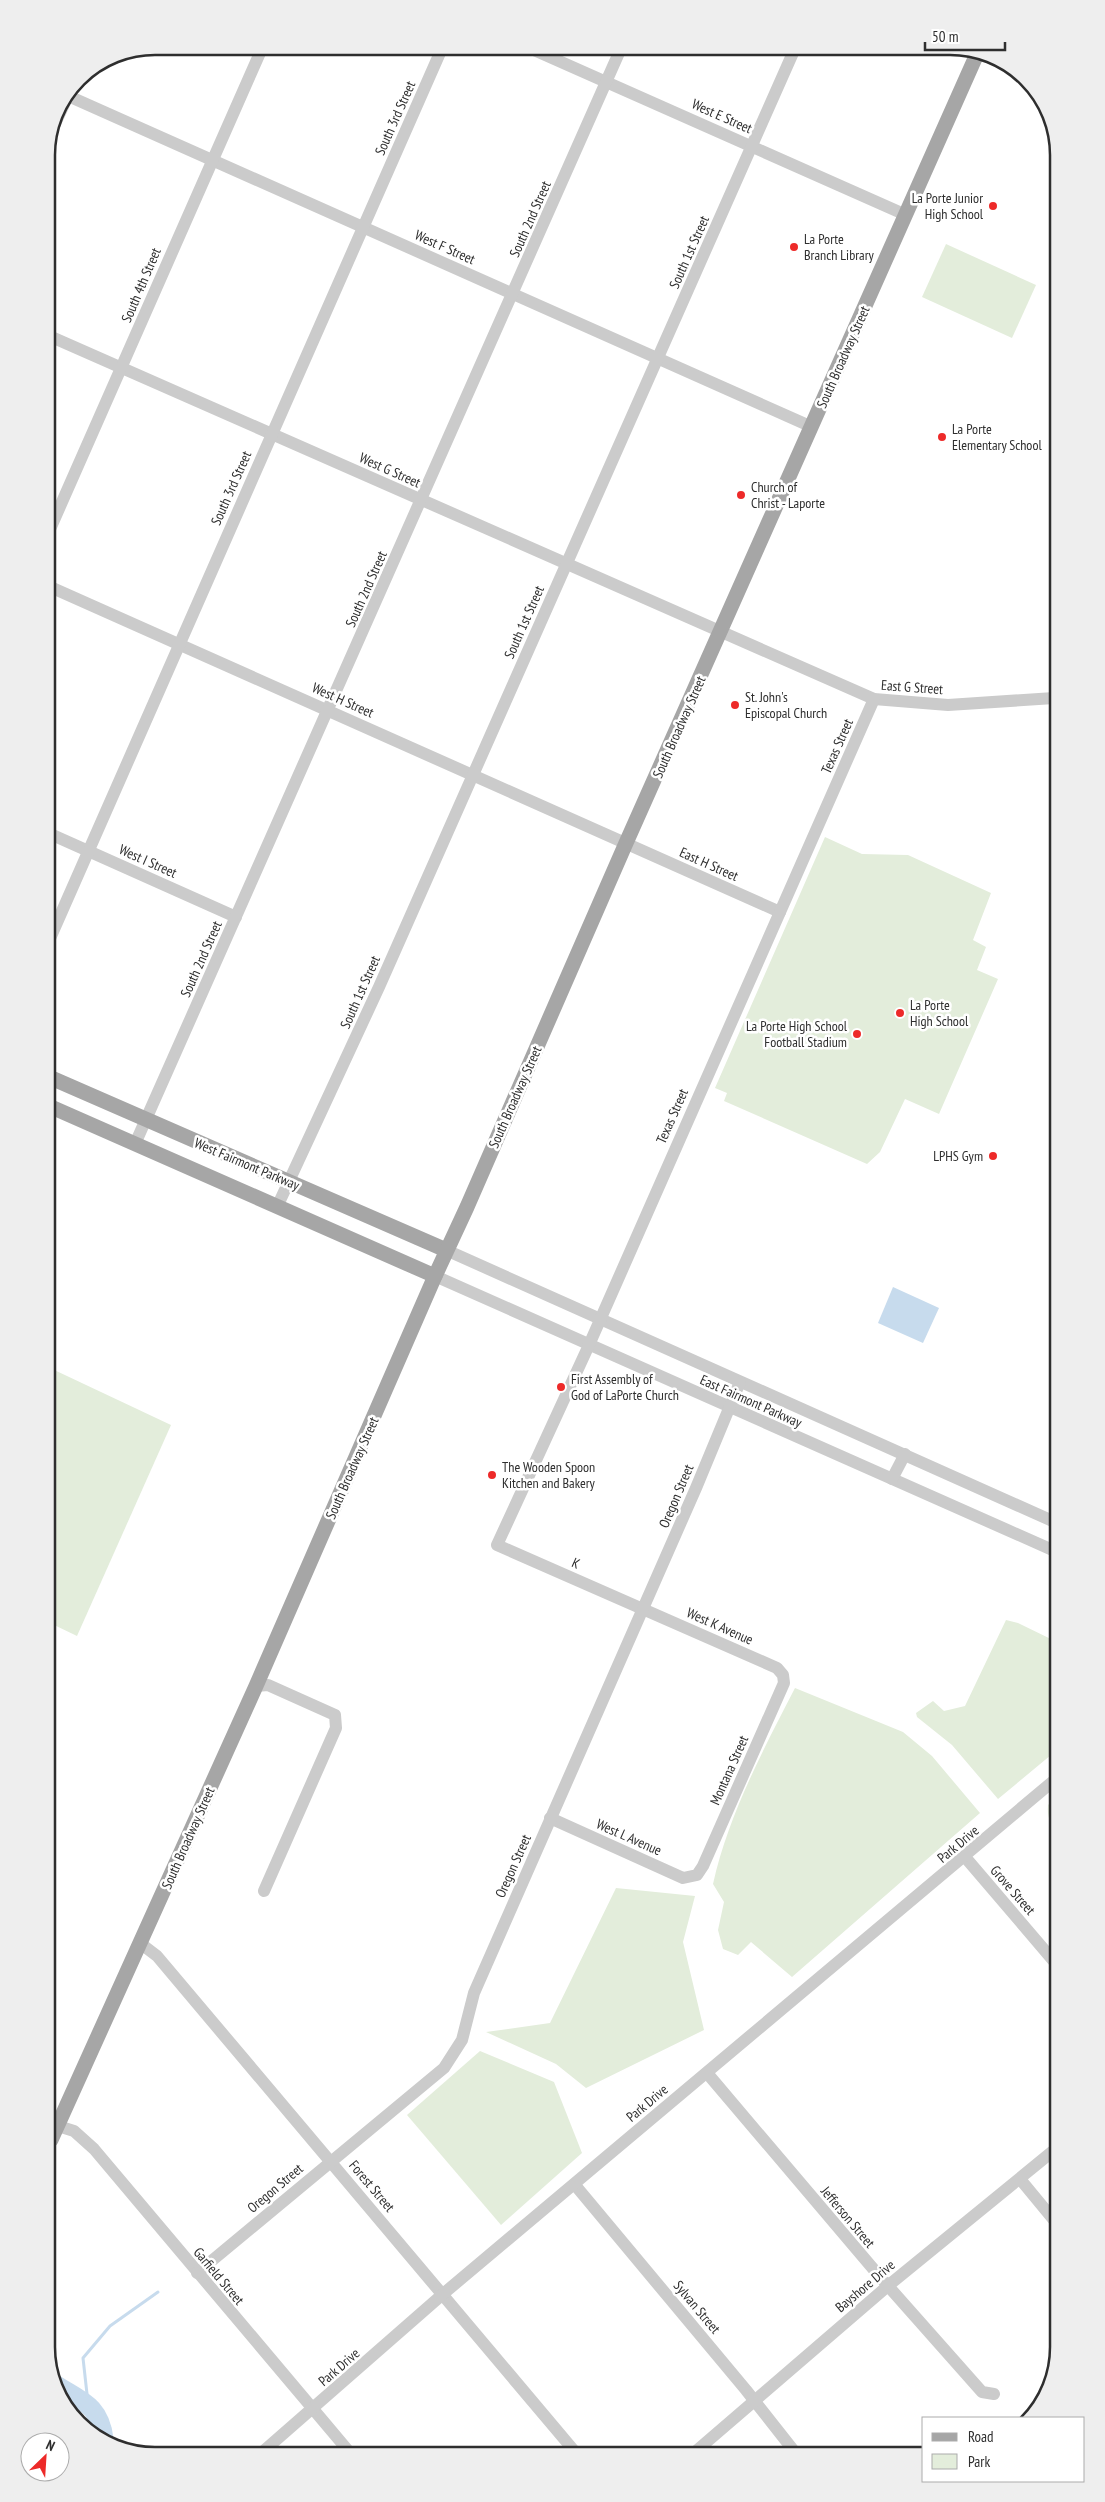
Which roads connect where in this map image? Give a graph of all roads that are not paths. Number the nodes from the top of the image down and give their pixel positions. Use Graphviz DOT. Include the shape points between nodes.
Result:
graph roads {
  1 [pos="258,55"];
  2 [pos="439,55"];
  3 [pos="546,55"];
  4 [pos="618,55"];
  5 [pos="792,55"];
  6 [pos="975,58"];
  7 [pos="607,82"];
  8 [pos="75,96"];
  9 [pos="753,146"];
  10 [pos="212,160"];
  11 [pos="906,215"];
  12 [pos="364,227"];
  13 [pos="513,294"];
  14 [pos="55,338"];
  15 [pos="658,358"];
  16 [pos="121,368"];
  17 [pos="812,427"];
  18 [pos="272,434"];
  19 [pos="421,500"];
  20 [pos="55,520"];
  21 [pos="566,564"];
  22 [pos="55,589"];
  23 [pos="721,633"];
  24 [pos="179,645"];
  25 [pos="1050,698"];
  26 [pos="874,699"];
  27 [pos="329,710"];
  28 [pos="473,774"];
  29 [pos="55,836"];
  30 [pos="626,843"];
  31 [pos="89,851"];
  32 [pos="780,912"];
  33 [pos="236,917"];
  34 [pos="55,926"];
  35 [pos="55,1081"];
  36 [pos="55,1109"];
  37 [pos="146,1121"];
  38 [pos="136,1144"];
  39 [pos="290,1183"];
  40 [pos="277,1207"];
  41 [pos="362,1214"];
  42 [pos="352,1240"];
  43 [pos="446,1250"];
  44 [pos="435,1276"];
  45 [pos="599,1318"];
  46 [pos="589,1345"];
  47 [pos="740,1382"];
  48 [pos="730,1408"];
  49 [pos="905,1454"];
  50 [pos="892,1479"];
  51 [pos="1050,1520"];
  52 [pos="497,1545"];
  53 [pos="1050,1549"];
  54 [pos="643,1609"];
  55 [pos="783,1675"];
  56 [pos="256,1686"];
  57 [pos="1050,1784"];
  58 [pos="550,1818"];
  59 [pos="965,1857"];
  60 [pos="697,1875"];
  61 [pos="264,1891"];
  62 [pos="140,1944"];
  63 [pos="1050,1957"];
  64 [pos="707,2072"];
  65 [pos="58,2126"];
  66 [pos="55,2133"];
  67 [pos="1050,2154"];
  68 [pos="332,2161"];
  69 [pos="1020,2179"];
  70 [pos="575,2185"];
  71 [pos="1050,2215"];
  72 [pos="197,2273"];
  73 [pos="889,2285"];
  74 [pos="443,2294"];
  75 [pos="994,2394"];
  76 [pos="754,2401"];
  77 [pos="313,2410"];
  78 [pos="269,2447"];
  79 [pos="345,2447"];
  80 [pos="571,2447"];
  81 [pos="701,2447"];
  82 [pos="791,2447"];
  1 -- 10 [label="street, South 4th Street"];
  2 -- 12 [label="street, South 3rd Street"];
  3 -- 7 [label="street, West E Street"];
  4 -- 7 [label="street, South 2nd Street"];
  5 -- 9 [label="street, South 1st Street"];
  6 -- 11 [label="main road, South Broadway Street"];
  7 -- 9 [label="street, West E Street"];
  7 -- 13 [label="street, South 2nd Street"];
  8 -- 10 [label="street, West F Street"];
  9 -- 11 [label="street, West E Street"];
  9 -- 15 [label="street, South 1st Street"];
  10 -- 12 [label="street, West F Street"];
  10 -- 16 [label="street, South 4th Street"];
  11 -- 17 [label="main road, South Broadway Street"];
  12 -- 13 [label="street, West F Street"];
  12 -- 18 [label="street, South 3rd Street"];
  13 -- 15 [label="street, West F Street"];
  13 -- 19 [label="street, South 2nd Street"];
  14 -- 16 [label="street, West G Street"];
  15 -- 17 [label="street, West F Street"];
  15 -- 21 [label="street, South 1st Street"];
  16 -- 18 [label="street, West G Street"];
  16 -- 20 [label="street, South 4th Street"];
  17 -- 23 [label="main road, South Broadway Street"];
  18 -- 19 [label="street, West G Street"];
  18 -- 24 [label="street, South 3rd Street"];
  19 -- 21 [label="street, West G Street"];
  19 -- 27 [label="street, South 2nd Street"];
  21 -- 23 [label="street, West G Street"];
  21 -- 28 [label="street, South 1st Street"];
  22 -- 24 [label="street, West H Street"];
  23 -- 26 [label="street, East G Street"];
  23 -- 30 [label="main road, South Broadway Street"];
  24 -- 27 [label="street, West H Street"];
  24 -- 31 [label="street, South 3rd Street"];
  25 -- 26 [label="street, East G Street" via="948,705"];
  26 -- 32 [label="street, Texas Street"];
  27 -- 28 [label="street, West H Street"];
  27 -- 33 [label="street, South 2nd Street"];
  28 -- 30 [label="street, West H Street"];
  28 -- 39 [label="street, South 1st Street"];
  29 -- 31 [label="street, West I Street"];
  30 -- 32 [label="street, East H Street"];
  30 -- 43 [label="main road, South Broadway Street"];
  31 -- 33 [label="street, West I Street"];
  31 -- 34 [label="street, South 3rd Street"];
  32 -- 45 [label="street, Texas Street"];
  33 -- 37 [label="street, South 2nd Street"];
  35 -- 37 [label="main road, West Fairmont Parkway"];
  36 -- 38 [label="main road, West Fairmont Parkway"];
  37 -- 38 [label="street, South 2nd Street"];
  37 -- 39 [label="main road, West Fairmont Parkway"];
  38 -- 40 [label="main road, West Fairmont Parkway"];
  39 -- 40 [label="street, South 1st Street"];
  39 -- 41 [label="main road, West Fairmont Parkway"];
  40 -- 42 [label="main road, West Fairmont Parkway"];
  41 -- 42 [label="main road"];
  41 -- 43 [label="main road, West Fairmont Parkway"];
  42 -- 44 [label="main road, West Fairmont Parkway"];
  43 -- 44 [label="main road, South Broadway Street"];
  43 -- 45 [label="street, East Fairmont Parkway"];
  44 -- 46 [label="street, East Fairmont Parkway"];
  44 -- 56 [label="main road, South Broadway Street"];
  45 -- 46 [label="street, Texas Street"];
  45 -- 47 [label="street, East Fairmont Parkway"];
  46 -- 48 [label="street, East Fairmont Parkway"];
  46 -- 52 [label="street, Texas Street"];
  47 -- 48 [label="street, Oregon Street"];
  47 -- 49 [label="street, East Fairmont Parkway"];
  48 -- 50 [label="street, East Fairmont Parkway"];
  48 -- 54 [label="street, Oregon Street"];
  49 -- 50 [label="street"];
  49 -- 51 [label="street, East Fairmont Parkway"];
  50 -- 53 [label="street, East Fairmont Parkway"];
  52 -- 54 [label="street, K"];
  54 -- 55 [label="street, West K Avenue" via="777,1668"];
  54 -- 58 [label="street, Oregon Street"];
  55 -- 60 [label="street, Montana Street" via="784,1682"];
  56 -- 61 [label="street" via="268,1685 335,1715 336,1728"];
  56 -- 62 [label="main road, South Broadway Street"];
  57 -- 59 [label="street, Park Drive"];
  58 -- 60 [label="street, West L Avenue" via="683,1878"];
  58 -- 68 [label="street, Oregon Street" via="474,1993 462,2040 444,2068"];
  59 -- 63 [label="street, Grove Street"];
  59 -- 64 [label="street, Park Drive"];
  62 -- 65 [label="main road, South Broadway Street"];
  62 -- 68 [label="street, Forest Street" via="157,1956"];
  64 -- 70 [label="street, Park Drive"];
  64 -- 73 [label="street, Jefferson Street"];
  65 -- 66 [label="main road, South Broadway Street"];
  65 -- 72 [label="street, Garfield Street" via="74,2131 94,2149"];
  67 -- 69 [label="street, Bayshore Drive"];
  68 -- 72 [label="street, Oregon Street"];
  68 -- 74 [label="street, Forest Street"];
  69 -- 71 [label="street"];
  69 -- 73 [label="street, Bayshore Drive"];
  70 -- 74 [label="street, Park Drive"];
  70 -- 76 [label="street, Sylvan Street"];
  72 -- 77 [label="street, Garfield Street"];
  73 -- 75 [label="street, Jefferson Street" via="982,2392"];
  73 -- 76 [label="street, Bayshore Drive"];
  74 -- 77 [label="street, Park Drive"];
  74 -- 80 [label="street, Forest Street"];
  76 -- 81 [label="street, Bayshore Drive"];
  76 -- 82 [label="street, Sylvan Street"];
  77 -- 78 [label="street, Park Drive"];
  77 -- 79 [label="street, Garfield Street"];
}
